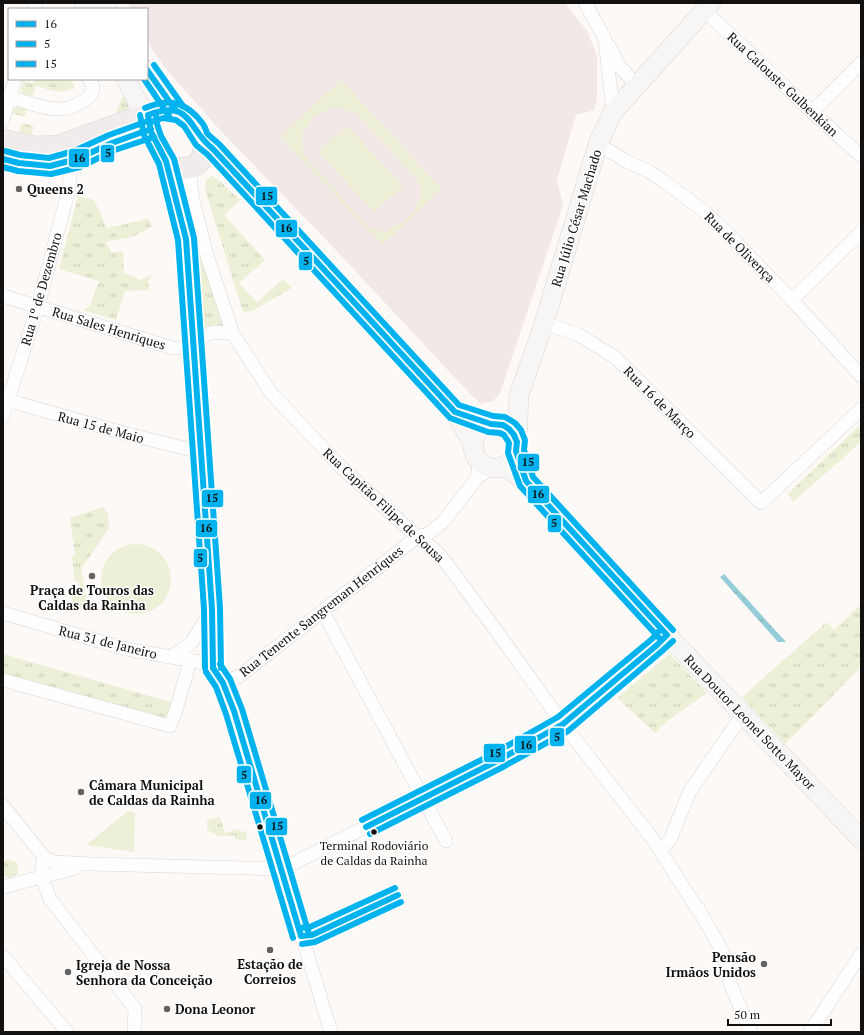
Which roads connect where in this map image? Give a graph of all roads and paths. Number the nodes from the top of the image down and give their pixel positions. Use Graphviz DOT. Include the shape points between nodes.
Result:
graph roads {
  1 [pos="585,3"];
  2 [pos="708,7"];
  3 [pos="605,39"];
  4 [pos="861,63"];
  5 [pos="148,71"];
  6 [pos="15,80"];
  7 [pos="90,80"];
  8 [pos="126,80"];
  9 [pos="642,81"];
  10 [pos="10,97"];
  11 [pos="176,111"];
  12 [pos="613,112"];
  13 [pos="812,112"];
  14 [pos="3,120"];
  15 [pos="148,121"];
  16 [pos="202,138"];
  17 [pos="3,140"];
  18 [pos="598,144"];
  19 [pos="861,156"];
  20 [pos="3,159"];
  21 [pos="71,160"];
  22 [pos="166,161"];
  23 [pos="194,165"];
  24 [pos="235,174"];
  25 [pos="861,232"];
  26 [pos="3,296"];
  27 [pos="792,300"];
  28 [pos="38,306"];
  29 [pos="544,323"];
  30 [pos="233,334"];
  31 [pos="193,348"];
  32 [pos="861,376"];
  33 [pos="519,395"];
  34 [pos="5,400"];
  35 [pos="861,409"];
  36 [pos="455,412"];
  37 [pos="3,416"];
  38 [pos="493,424"];
  39 [pos="517,446"];
  40 [pos="200,452"];
  41 [pos="485,464"];
  42 [pos="526,481"];
  43 [pos="417,537"];
  44 [pos="212,609"];
  45 [pos="323,612"];
  46 [pos="3,613"];
  47 [pos="667,634"];
  48 [pos="170,657"];
  49 [pos="190,661"];
  50 [pos="213,668"];
  51 [pos="3,680"];
  52 [pos="223,683"];
  53 [pos="743,714"];
  54 [pos="563,724"];
  55 [pos="423,798"];
  56 [pos="3,806"];
  57 [pos="861,839"];
  58 [pos="446,841"];
  59 [pos="660,850"];
  60 [pos="44,857"];
  61 [pos="90,864"];
  62 [pos="282,869"];
  63 [pos="41,876"];
  64 [pos="3,887"];
  65 [pos="861,954"];
  66 [pos="3,956"];
  67 [pos="812,1031"];
  68 [pos="68,1032"];
  69 [pos="134,1032"];
  70 [pos="331,1032"];
  71 [pos="751,1032"];
  1 -- 3 [label="street"];
  2 -- 9 [label="main road, Rua Júlio César Machado"];
  2 -- 13 [label="street, Rua Calouste Gulbenkian"];
  3 -- 9 [label="street" via="620,67 630,78"];
  3 -- 12 [label="street"];
  4 -- 13 [label="street"];
  5 -- 11 [label="main road"];
  6 -- 10 [label="street"];
  7 -- 10 [label="street" via="93,86 92,94 86,100 64,110"];
  8 -- 15 [label="main road"];
  9 -- 12 [label="main road, Rua Júlio César Machado"];
  10 -- 14 [label="street"];
  11 -- 15 [label="main road" via="162,110"];
  11 -- 16 [label="main road" via="188,118"];
  12 -- 18 [label="main road, Rua Júlio César Machado"];
  13 -- 19 [label="street, Rua Calouste Gulbenkian"];
  15 -- 17 [label="main road" via="130,119 58,146 36,147"];
  15 -- 21 [label="main road"];
  15 -- 22 [label="main road"];
  16 -- 23 [label="main road" via="202,156"];
  16 -- 24 [label="main road, Rua Doutor Leonel Sotto Mayor"];
  18 -- 27 [label="street, Rua de Olivença" via="648,171 704,212"];
  18 -- 29 [label="main road, Rua Júlio César Machado"];
  20 -- 21 [label="main road" via="50,166"];
  21 -- 28 [label="street, Rua 1º de Dezembro" via="69,189"];
  22 -- 23 [label="main road" via="176,168"];
  22 -- 31 [label="street" via="186,239"];
  23 -- 24 [label="main road"];
  23 -- 30 [label="street, Rua Capitão Filipe de Sousa" via="193,201 208,259"];
  24 -- 36 [label="main road, Rua Doutor Leonel Sotto Mayor"];
  25 -- 27 [label="street"];
  26 -- 28 [label="street, Rua Sales Henriques"];
  27 -- 32 [label="street, Rua de Olivença"];
  28 -- 31 [label="street, Rua Sales Henriques" via="173,348"];
  28 -- 34 [label="street, Rua 1º de Dezembro"];
  29 -- 33 [label="main road, Rua Júlio César Machado"];
  29 -- 35 [label="street, Rua 16 de Março" via="579,335 616,358 761,503"];
  30 -- 31 [label="street" via="217,331 204,336"];
  30 -- 43 [label="street, Rua Capitão Filipe de Sousa" via="271,393 340,466"];
  31 -- 40 [label="street"];
  33 -- 38 [label="main road"];
  33 -- 39 [label="main road"];
  34 -- 37 [label="street, Rua 1º de Dezembro"];
  34 -- 40 [label="street, Rua 15 de Maio"];
  36 -- 38 [label="main road, Rua Doutor Leonel Sotto Mayor"];
  36 -- 41 [label="main road, Rua Doutor Leonel Sotto Mayor"];
  38 -- 39 [label="main road" via="510,429"];
  38 -- 41 [label="main road" via="484,427 475,438"];
  39 -- 41 [label="main road" via="514,457 509,462"];
  39 -- 42 [label="main road, Rua Doutor Leonel Sotto Mayor"];
  40 -- 44 [label="street"];
  41 -- 42 [label="main road, Rua Doutor Leonel Sotto Mayor"];
  41 -- 43 [label="street, Rua Tenente Sangreman Henriques" via="443,522 428,534"];
  42 -- 47 [label="main road, Rua Doutor Leonel Sotto Mayor"];
  43 -- 45 [label="street, Rua Tenente Sangreman Henriques"];
  43 -- 54 [label="street, Rua Capitão Filipe de Sousa" via="444,560"];
  44 -- 48 [label="street" via="192,642"];
  44 -- 50 [label="street"];
  45 -- 52 [label="street, Rua Tenente Sangreman Henriques" via="241,675"];
  45 -- 55 [label="street"];
  46 -- 48 [label="street, Rua 31 de Janeiro" via="126,649"];
  47 -- 53 [label="main road, Rua Doutor Leonel Sotto Mayor"];
  47 -- 54 [label="street"];
  48 -- 49 [label="street, Rua 31 de Janeiro"];
  49 -- 50 [label="street, Rua 31 de Janeiro"];
  49 -- 51 [label="street" via="170,726"];
  50 -- 52 [label="street"];
  52 -- 62 [label="street" via="234,711"];
  53 -- 57 [label="main road, Rua Doutor Leonel Sotto Mayor"];
  53 -- 59 [label="street" via="690,791 670,840"];
  54 -- 55 [label="street" via="524,747"];
  54 -- 59 [label="street, Rua Capitão Filipe de Sousa"];
  55 -- 58 [label="street"];
  55 -- 62 [label="street"];
  56 -- 60 [label="street"];
  59 -- 71 [label="street, Rua Capitão Filipe de Sousa" via="724,955 731,986"];
  60 -- 61 [label="street" via="54,862"];
  60 -- 63 [label="street"];
  61 -- 62 [label="street"];
  61 -- 63 [label="street"];
  62 -- 70 [label="street"];
  63 -- 64 [label="street"];
  63 -- 69 [label="street" via="50,898 134,1009"];
  65 -- 67 [label="street"];
  66 -- 68 [label="street"];
}
